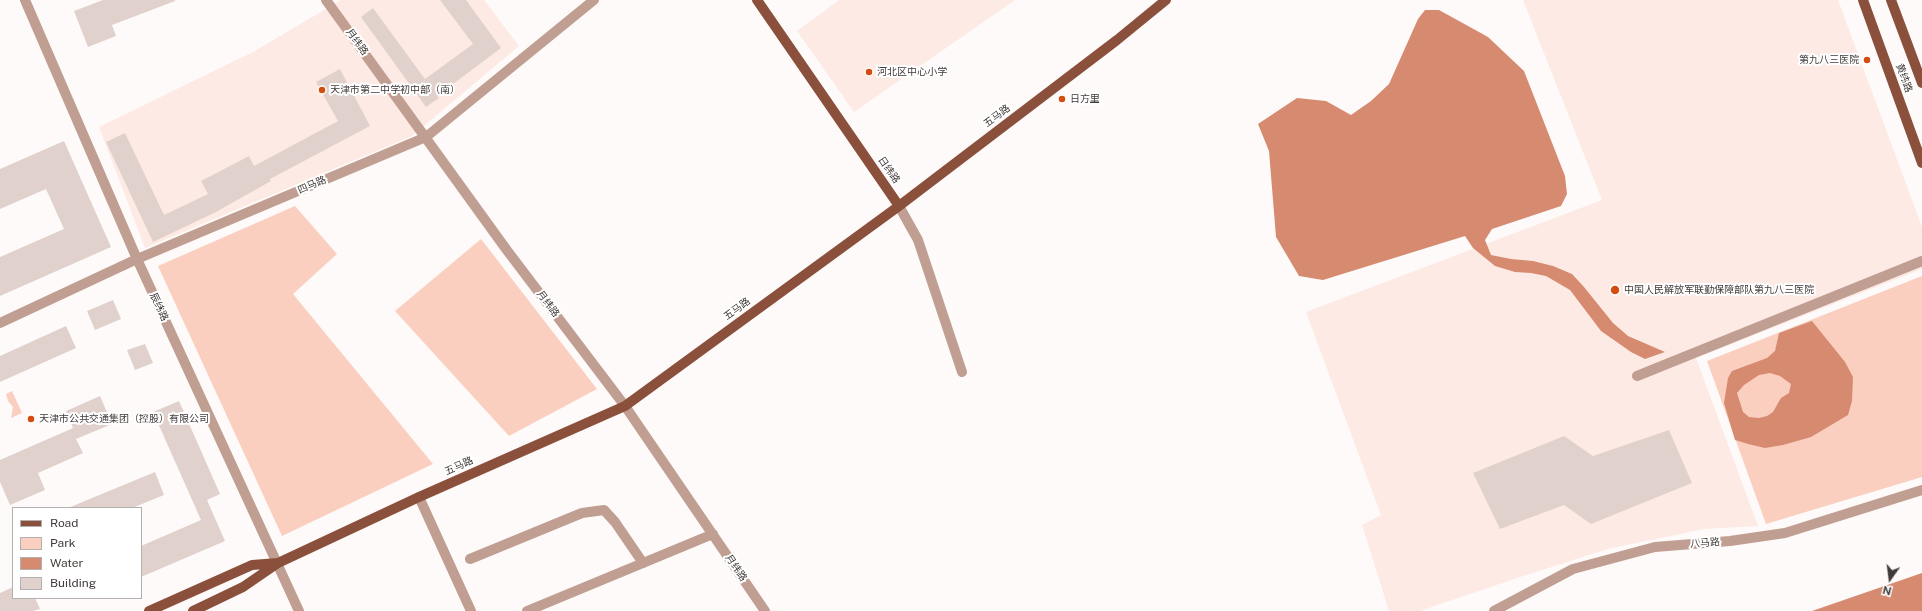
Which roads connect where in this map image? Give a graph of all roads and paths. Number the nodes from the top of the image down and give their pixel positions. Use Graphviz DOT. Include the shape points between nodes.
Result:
graph roads {
  1 [pos="25,0"];
  2 [pos="326,0"];
  3 [pos="594,0"];
  4 [pos="757,0"];
  5 [pos="1166,0"];
  6 [pos="1863,0"];
  7 [pos="1891,0"];
  8 [pos="1922,83"];
  9 [pos="426,136"];
  10 [pos="1922,163"];
  11 [pos="899,206"];
  12 [pos="137,259"];
  13 [pos="1922,261"];
  14 [pos="0,323"];
  15 [pos="962,372"];
  16 [pos="1637,376"];
  17 [pos="625,406"];
  18 [pos="1922,490"];
  19 [pos="419,497"];
  20 [pos="713,534"];
  21 [pos="470,559"];
  22 [pos="278,563"];
  23 [pos="643,563"];
  24 [pos="149,611"];
  25 [pos="193,611"];
  26 [pos="300,611"];
  27 [pos="471,611"];
  28 [pos="527,611"];
  29 [pos="765,611"];
  30 [pos="1494,611"];
  1 -- 12 [label="street, 辰纬路"];
  2 -- 9 [label="street, 月纬路"];
  3 -- 9 [label="street, 四马路"];
  4 -- 11 [label="main road, 日纬路"];
  5 -- 11 [label="main road, 五马路" via="1111,45"];
  6 -- 10 [label="main road, 黄纬路"];
  7 -- 8 [label="main road, 黄纬路"];
  9 -- 12 [label="street, 四马路"];
  9 -- 17 [label="street, 月纬路" via="506,249"];
  11 -- 15 [label="street, 日纬路" via="918,240"];
  11 -- 17 [label="main road, 五马路"];
  12 -- 14 [label="street, 四马路"];
  12 -- 22 [label="street, 辰纬路"];
  13 -- 16 [label="street"];
  17 -- 19 [label="main road, 五马路"];
  17 -- 20 [label="street, 月纬路"];
  18 -- 30 [label="street, 八马路" via="1784,533 1730,541 1655,547 1572,569"];
  19 -- 22 [label="main road, 五马路"];
  19 -- 27 [label="street"];
  20 -- 23 [label="street"];
  20 -- 29 [label="street, 月纬路"];
  21 -- 23 [label="street" via="582,513 604,510"];
  22 -- 24 [label="main road, 五马路" via="252,565"];
  22 -- 25 [label="main road, 五马路" via="243,588"];
  22 -- 26 [label="street, 辰纬路"];
  23 -- 28 [label="street"];
}
